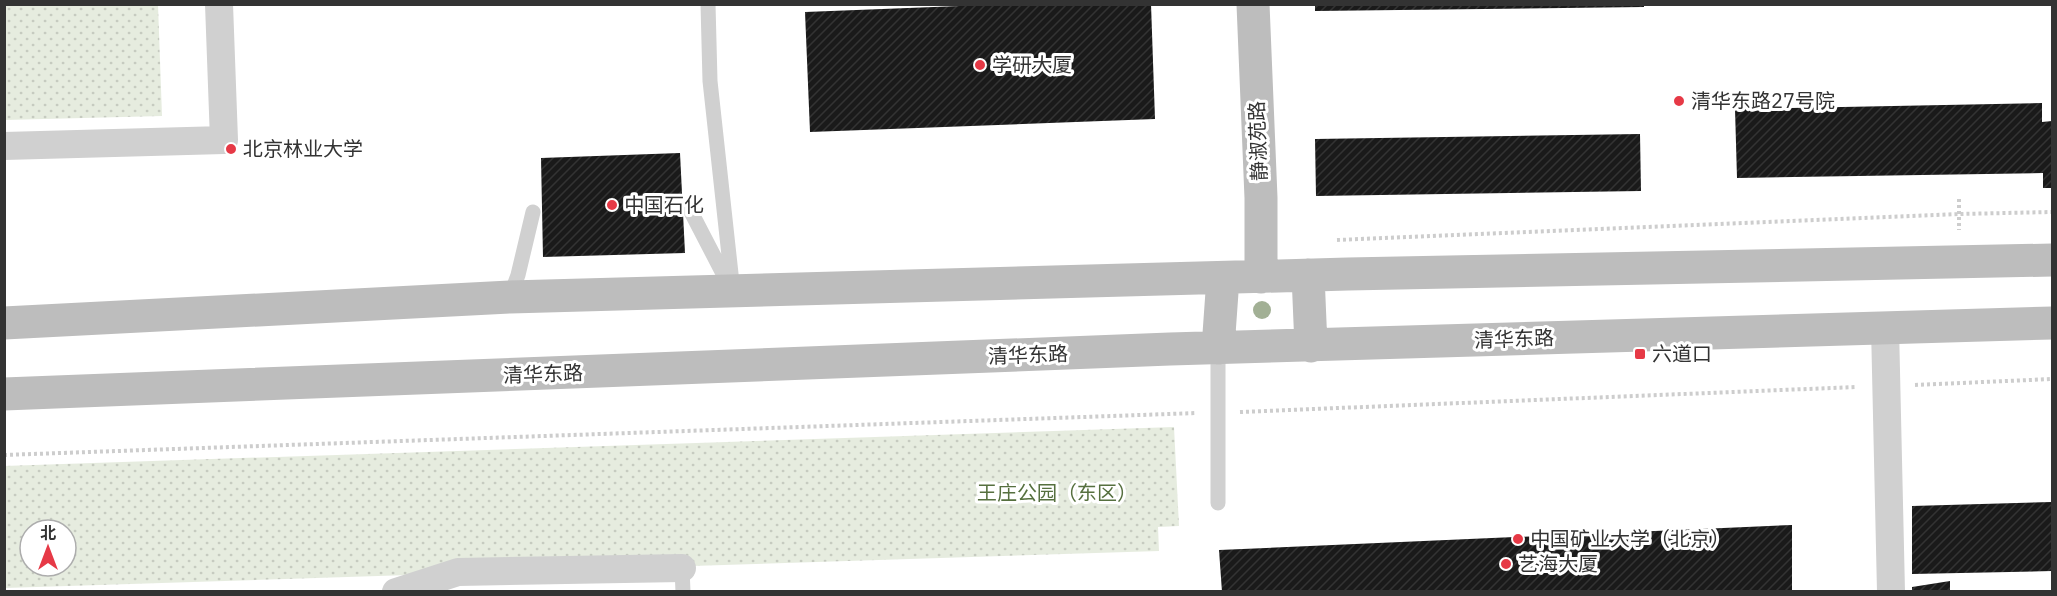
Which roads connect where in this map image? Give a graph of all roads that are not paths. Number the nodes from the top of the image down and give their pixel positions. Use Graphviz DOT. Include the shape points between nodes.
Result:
graph roads {
  1 [pos="219,4"];
  2 [pos="708,4"];
  3 [pos="1253,4"];
  4 [pos="4,146"];
  5 [pos="688,206"];
  6 [pos="533,212"];
  7 [pos="2052,260"];
  8 [pos="1308,275"];
  9 [pos="1261,277"];
  10 [pos="1223,278"];
  11 [pos="733,292"];
  12 [pos="510,297"];
  13 [pos="4,322"];
  14 [pos="2052,323"];
  15 [pos="1885,327"];
  16 [pos="1311,346"];
  17 [pos="1218,348"];
  18 [pos="4,394"];
  19 [pos="1218,503"];
  20 [pos="683,580"];
  21 [pos="396,591"];
  22 [pos="1891,591"];
  1 -- 4 [label="street" via="224,140"];
  2 -- 11 [label="lane" via="710,81"];
  3 -- 9 [label="main road, 静淑苑路"];
  5 -- 11 [label="lane"];
  6 -- 12 [label="lane"];
  7 -- 8 [label="main road"];
  8 -- 9 [label="main road"];
  8 -- 16 [label="main road"];
  9 -- 10 [label="main road"];
  10 -- 11 [label="main road"];
  10 -- 17 [label="main road"];
  11 -- 12 [label="main road"];
  12 -- 13 [label="main road"];
  14 -- 15 [label="main road, 清华东路"];
  15 -- 16 [label="main road, 清华东路"];
  15 -- 22 [label="street"];
  16 -- 17 [label="main road, 清华东路"];
  17 -- 18 [label="main road, 清华东路"];
  17 -- 19 [label="lane"];
  20 -- 21 [label="street" via="458,572"];
}
